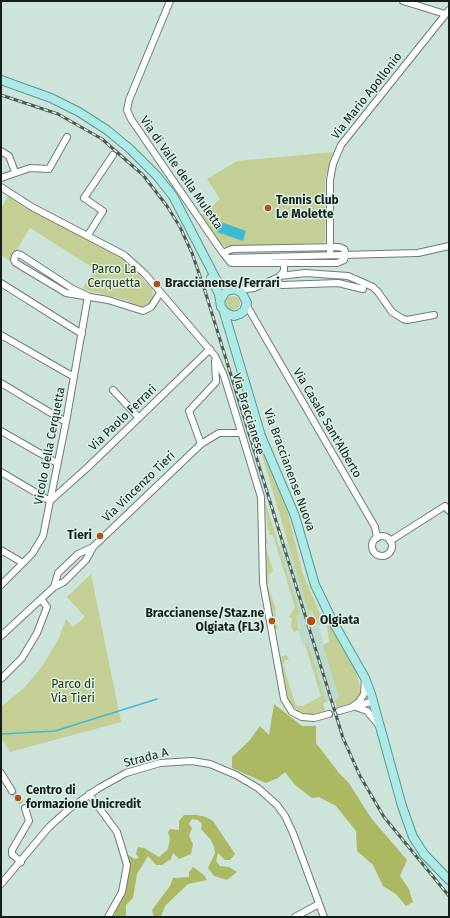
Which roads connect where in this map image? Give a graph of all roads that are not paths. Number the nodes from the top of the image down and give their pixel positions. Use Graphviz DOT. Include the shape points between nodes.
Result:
graph roads {
  1 [pos="170,1"];
  2 [pos="403,1"];
  3 [pos="447,12"];
  4 [pos="1,80"];
  5 [pos="67,137"];
  6 [pos="1,151"];
  7 [pos="113,155"];
  8 [pos="15,172"];
  9 [pos="1,178"];
  10 [pos="1,187"];
  11 [pos="88,235"];
  12 [pos="218,246"];
  13 [pos="449,246"];
  14 [pos="200,247"];
  15 [pos="330,247"];
  16 [pos="235,249"];
  17 [pos="330,254"];
  18 [pos="346,254"];
  19 [pos="225,255"];
  20 [pos="238,260"];
  21 [pos="284,263"];
  22 [pos="278,277"];
  23 [pos="1,283"];
  24 [pos="254,288"];
  25 [pos="235,290"];
  26 [pos="363,290"];
  27 [pos="160,293"];
  28 [pos="88,296"];
  29 [pos="220,301"];
  30 [pos="247,303"];
  31 [pos="224,312"];
  32 [pos="238,315"];
  33 [pos="434,315"];
  34 [pos="255,321"];
  35 [pos="230,331"];
  36 [pos="82,334"];
  37 [pos="1,335"];
  38 [pos="210,349"];
  39 [pos="214,356"];
  40 [pos="74,377"];
  41 [pos="1,383"];
  42 [pos="113,390"];
  43 [pos="139,418"];
  44 [pos="66,422"];
  45 [pos="1,431"];
  46 [pos="241,433"];
  47 [pos="201,444"];
  48 [pos="57,463"];
  49 [pos="1,472"];
  50 [pos="50,501"];
  51 [pos="449,511"];
  52 [pos="377,538"];
  53 [pos="390,541"];
  54 [pos="93,547"];
  55 [pos="1,550"];
  56 [pos="78,555"];
  57 [pos="23,563"];
  58 [pos="83,563"];
  59 [pos="58,573"];
  60 [pos="64,582"];
  61 [pos="1,585"];
  62 [pos="54,586"];
  63 [pos="41,599"];
  64 [pos="1,636"];
  65 [pos="365,678"];
  66 [pos="1,679"];
  67 [pos="374,701"];
  68 [pos="353,706"];
  69 [pos="339,711"];
  70 [pos="329,714"];
  71 [pos="381,728"];
  72 [pos="1,773"];
  73 [pos="12,791"];
  74 [pos="89,794"];
  75 [pos="25,808"];
  76 [pos="21,862"];
  77 [pos="449,880"];
  78 [pos="1,884"];
  79 [pos="319,904"];
  80 [pos="108,917"];
  81 [pos="294,917"];
  82 [pos="324,917"];
  1 -- 12 [label="street, Via di Valle della Muletta" via="127,110"];
  2 -- 3 [label="street"];
  3 -- 15 [label="street, Via Mario Apollonio" via="341,145 330,180"];
  4 -- 14 [label="main road" via="51,98 79,112 130,149 173,196"];
  5 -- 8 [label="street" via="49,168 30,168"];
  6 -- 8 [label="street" via="9,156"];
  7 -- 11 [label="street" via="84,198 103,211"];
  8 -- 9 [label="street"];
  10 -- 11 [label="street, Via Braccianese" via="32,207"];
  11 -- 27 [label="street, Via Braccianese" via="115,249 134,263"];
  12 -- 16 [label="street"];
  12 -- 19 [label="street"];
  13 -- 18 [label="street" via="418,253"];
  14 -- 25 [label="main road" via="216,279 222,285"];
  14 -- 29 [label="main road"];
  15 -- 16 [label="street"];
  15 -- 17 [label="street, Via Mario Apollonio"];
  15 -- 18 [label="street" via="341,247"];
  16 -- 19 [label="street"];
  16 -- 20 [label="street"];
  17 -- 18 [label="street"];
  17 -- 20 [label="street"];
  18 -- 21 [label="street" via="344,260 337,263"];
  19 -- 20 [label="street" via="231,263"];
  20 -- 21 [label="street"];
  21 -- 22 [label="street" via="284,271"];
  22 -- 24 [label="street"];
  22 -- 26 [label="street" via="278,284 282,285 338,283"];
  22 -- 33 [label="street" via="305,273 348,276 373,288 392,312 403,319"];
  23 -- 36 [label="street"];
  24 -- 25 [label="street"];
  24 -- 30 [label="street"];
  25 -- 29 [label="main road" via="224,293"];
  25 -- 30 [label="main road" via="242,292"];
  27 -- 28 [label="street" via="150,307 142,311 115,301"];
  27 -- 38 [label="street, Via Braccianese"];
  28 -- 28 [label="street" via="21,255 15,256 16,263 58,290"];
  28 -- 36 [label="street, Vicolo della Cerquetta"];
  29 -- 31 [label="main road"];
  30 -- 32 [label="main road"];
  30 -- 34 [label="street, Via Casale Sant'Alberto"];
  31 -- 32 [label="main road" via="228,315"];
  31 -- 35 [label="main road, Via Braccianense Nuova"];
  32 -- 34 [label="street" via="249,316"];
  32 -- 35 [label="main road" via="231,323"];
  34 -- 52 [label="street, Via Casale Sant'Alberto" via="375,528"];
  35 -- 65 [label="main road, Via Braccianense Nuova" via="261,436 295,516 315,585"];
  36 -- 40 [label="street, Vicolo della Cerquetta"];
  37 -- 40 [label="street"];
  38 -- 39 [label="street, Via Braccianese"];
  38 -- 43 [label="street, Via Paolo Ferrari"];
  39 -- 46 [label="street, Via Braccianese" via="224,376"];
  39 -- 47 [label="street" via="216,382 188,411"];
  40 -- 44 [label="street, Vicolo della Cerquetta"];
  41 -- 44 [label="street"];
  42 -- 43 [label="street"];
  43 -- 50 [label="street, Via Paolo Ferrari"];
  44 -- 48 [label="street, Vicolo della Cerquetta"];
  45 -- 48 [label="street"];
  46 -- 47 [label="street, Via Vincenzo Tieri" via="219,433"];
  46 -- 70 [label="street, Via Braccianese" via="261,497 263,583 284,699 292,712 302,717 314,718"];
  47 -- 54 [label="street, Via Vincenzo Tieri"];
  48 -- 50 [label="street, Vicolo della Cerquetta"];
  49 -- 50 [label="street"];
  50 -- 57 [label="street, Vicolo della Cerquetta" via="40,543"];
  51 -- 53 [label="street" via="445,506"];
  52 -- 53 [label="street" via="385,537"];
  52 -- 53 [label="street" via="372,546 374,552 380,556 391,550"];
  54 -- 56 [label="street, Via Vincenzo Tieri"];
  54 -- 58 [label="street, Via Vincenzo Tieri"];
  55 -- 57 [label="street"];
  56 -- 58 [label="street"];
  56 -- 59 [label="street, Via Vincenzo Tieri"];
  57 -- 61 [label="street, Vicolo della Cerquetta"];
  58 -- 60 [label="street, Via Vincenzo Tieri"];
  59 -- 60 [label="street"];
  59 -- 62 [label="street, Via Vincenzo Tieri"];
  60 -- 62 [label="street, Via Vincenzo Tieri"];
  62 -- 63 [label="street, Via Vincenzo Tieri"];
  63 -- 64 [label="street, Via Vincenzo Tieri"];
  63 -- 66 [label="street" via="46,607 36,633 22,658"];
  65 -- 67 [label="main road"];
  65 -- 68 [label="street" via="362,698"];
  67 -- 68 [label="street"];
  67 -- 71 [label="main road"];
  68 -- 69 [label="street"];
  68 -- 71 [label="street" via="367,711"];
  71 -- 77 [label="main road" via="413,837 424,854"];
  72 -- 73 [label="street"];
  74 -- 76 [label="street, Strada A" via="49,827"];
  74 -- 79 [label="street, Strada A" via="118,777 160,763 192,761 228,771 258,788 283,812"];
  74 -- 80 [label="street" via="117,832 127,865 122,892"];
  75 -- 76 [label="street" via="29,821 12,850 12,854"];
  76 -- 78 [label="street, Strada A"];
  79 -- 81 [label="street"];
  79 -- 82 [label="street, Strada A"];
}
